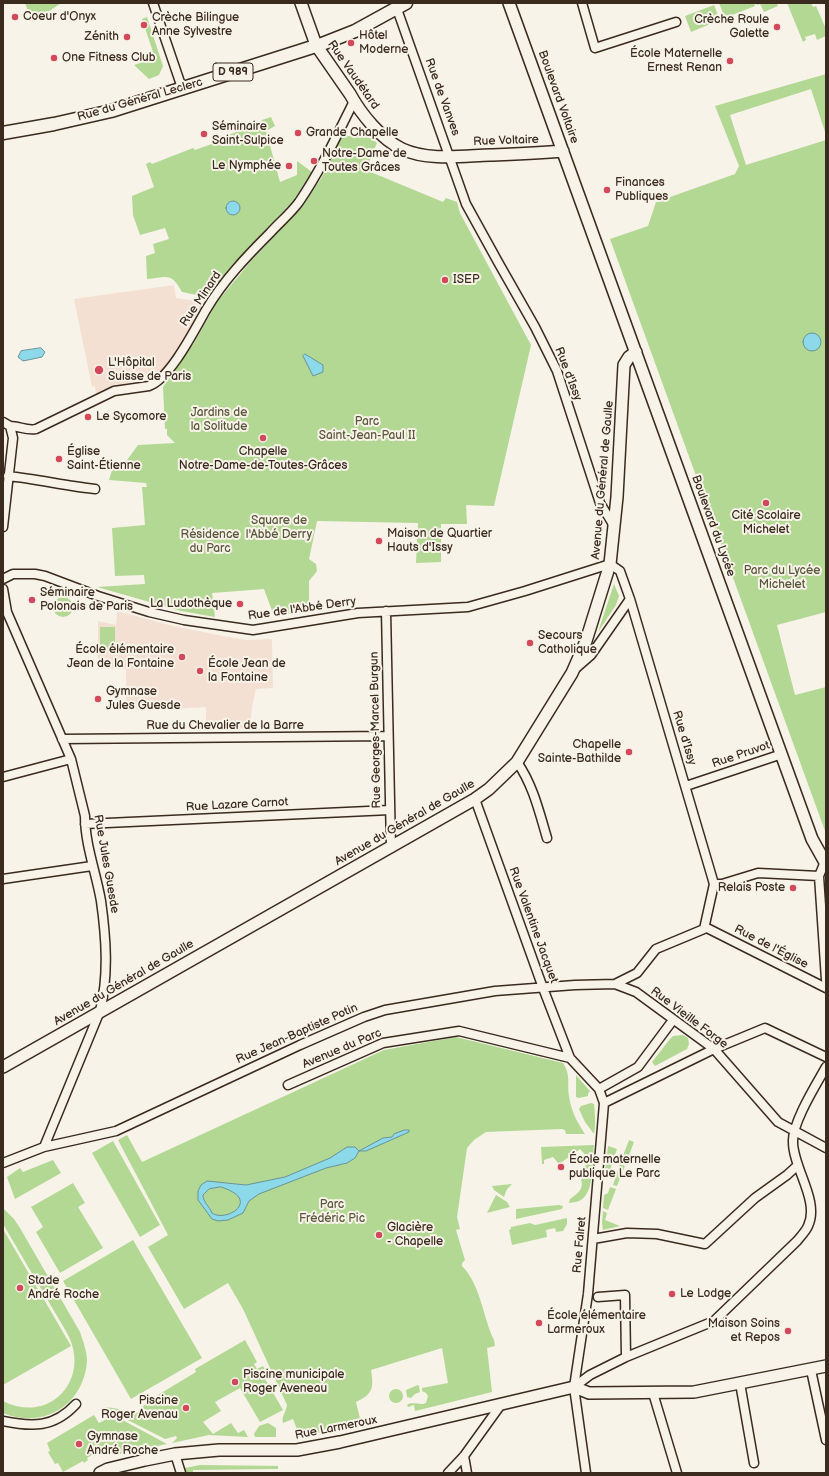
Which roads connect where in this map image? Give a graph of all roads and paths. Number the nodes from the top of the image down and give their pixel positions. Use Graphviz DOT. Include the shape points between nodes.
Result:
graph roads {
  1 [pos="153,3"];
  2 [pos="302,3"];
  3 [pos="510,3"];
  4 [pos="582,3"];
  5 [pos="402,6"];
  6 [pos="676,22"];
  7 [pos="316,45"];
  8 [pos="182,88"];
  9 [pos="354,101"];
  10 [pos="3,133"];
  11 [pos="564,151"];
  12 [pos="450,156"];
  13 [pos="581,199"];
  14 [pos="484,237"];
  15 [pos="636,352"];
  16 [pos="6,424"];
  17 [pos="6,458"];
  18 [pos="8,476"];
  19 [pos="96,490"];
  20 [pos="614,526"];
  21 [pos="3,527"];
  22 [pos="610,564"];
  23 [pos="3,579"];
  24 [pos="3,589"];
  25 [pos="630,599"];
  26 [pos="386,611"];
  27 [pos="573,671"];
  28 [pos="388,736"];
  29 [pos="62,739"];
  30 [pos="782,754"];
  31 [pos="71,759"];
  32 [pos="517,762"];
  33 [pos="3,777"];
  34 [pos="686,786"];
  35 [pos="475,799"];
  36 [pos="390,810"];
  37 [pos="86,824"];
  38 [pos="547,838"];
  39 [pos="391,848"];
  40 [pos="826,861"];
  41 [pos="92,866"];
  42 [pos="819,876"];
  43 [pos="3,879"];
  44 [pos="714,884"];
  45 [pos="705,927"];
  46 [pos="826,980"];
  47 [pos="615,984"];
  48 [pos="543,988"];
  49 [pos="826,988"];
  50 [pos="100,1011"];
  51 [pos="673,1020"];
  52 [pos="714,1049"];
  53 [pos="826,1057"];
  54 [pos="570,1058"];
  55 [pos="3,1067"];
  56 [pos="826,1067"];
  57 [pos="288,1085"];
  58 [pos="599,1089"];
  59 [pos="604,1104"];
  60 [pos="794,1130"];
  61 [pos="44,1148"];
  62 [pos="826,1148"];
  63 [pos="3,1163"];
  64 [pos="798,1165"];
  65 [pos="593,1238"];
  66 [pos="598,1297"];
  67 [pos="626,1357"];
  68 [pos="826,1366"];
  69 [pos="811,1370"];
  70 [pos="740,1383"];
  71 [pos="574,1387"];
  72 [pos="653,1393"];
  73 [pos="76,1404"];
  74 [pos="500,1406"];
  75 [pos="3,1421"];
  76 [pos="826,1440"];
  77 [pos="176,1454"];
  78 [pos="464,1456"];
  79 [pos="754,1463"];
  80 [pos="100,1473"];
  81 [pos="181,1473"];
  82 [pos="448,1473"];
  83 [pos="467,1473"];
  84 [pos="586,1473"];
  85 [pos="677,1473"];
  1 -- 8 [label="street"];
  2 -- 7 [label="main road, Rue Vaudétard"];
  3 -- 11 [label="main road, Boulevard Voltaire"];
  4 -- 6 [label="street" via="596,48"];
  5 -- 7 [label="main road, Rue du Général Leclerc / D 989" via="355,31"];
  5 -- 12 [label="street, Rue de Vanves"];
  7 -- 8 [label="main road, Rue du Général Leclerc / D 989"];
  7 -- 9 [label="main road, Rue Vaudétard"];
  8 -- 10 [label="main road, Rue du Général Leclerc / D 989" via="111,111"];
  9 -- 12 [label="main road, Rue Vaudétard" via="381,135 402,149 424,156"];
  9 -- 16 [label="street, Rue Minard" via="317,174 298,204 246,258 212,300 180,356 159,380 149,386 114,391 36,429"];
  11 -- 12 [label="main road, Rue Voltaire"];
  11 -- 13 [label="main road, Boulevard Voltaire"];
  12 -- 14 [label="street, Rue de Vanves" via="466,204"];
  13 -- 15 [label="main road, Boulevard du Lycée"];
  14 -- 20 [label="street, Rue d'Issy" via="557,370 600,503"];
  15 -- 20 [label="main road, Avenue du Général de Gaulle" via="624,365"];
  15 -- 30 [label="main road, Boulevard du Lycée"];
  16 -- 17 [label="street" via="12,438"];
  17 -- 18 [label="street"];
  18 -- 19 [label="street"];
  18 -- 21 [label="street"];
  20 -- 22 [label="main road, Avenue du Général de Gaulle"];
  22 -- 25 [label="street, Rue d'Issy" via="620,571"];
  22 -- 26 [label="street, Rue de l'Abbé Derry" via="468,607"];
  22 -- 27 [label="main road, Avenue du Général de Gaulle" via="586,641"];
  23 -- 26 [label="street, Rue de l'Abbé Derry" via="13,574 45,576 149,612 253,630"];
  24 -- 29 [label="street, Rue Jules Guesde" via="7,612"];
  25 -- 27 [label="street" via="591,655"];
  25 -- 34 [label="street, Rue d'Issy"];
  26 -- 28 [label="street, Rue Georges-Marcel Burgun"];
  27 -- 32 [label="main road, Avenue du Général de Gaulle"];
  28 -- 29 [label="street, Rue du Chevalier de la Barre"];
  28 -- 36 [label="street, Rue Georges-Marcel Burgun"];
  29 -- 31 [label="street, Rue Jules Guesde"];
  30 -- 34 [label="street, Rue Pruvot"];
  30 -- 40 [label="main road, Boulevard du Lycée" via="812,839"];
  31 -- 33 [label="street"];
  31 -- 37 [label="street, Rue Jules Guesde"];
  32 -- 35 [label="main road, Avenue du Général de Gaulle"];
  32 -- 38 [label="street" via="535,796"];
  34 -- 44 [label="street, Rue d'Issy"];
  35 -- 39 [label="main road, Avenue du Général de Gaulle"];
  35 -- 48 [label="street, Rue Valentine Jacquet"];
  36 -- 37 [label="street, Rue Lazare Carnot"];
  36 -- 39 [label="street, Rue Georges-Marcel Burgun"];
  37 -- 41 [label="street, Rue Jules Guesde"];
  39 -- 50 [label="main road, Avenue du Général de Gaulle"];
  40 -- 42 [label="street"];
  41 -- 43 [label="street"];
  41 -- 50 [label="street, Rue Jules Guesde" via="106,943 104,995"];
  42 -- 44 [label="street" via="758,873"];
  42 -- 46 [label="street"];
  44 -- 45 [label="street"];
  45 -- 47 [label="street" via="656,949 636,973"];
  45 -- 49 [label="street, Rue de l'Église"];
  47 -- 48 [label="street, Rue Jean-Baptiste Potin"];
  47 -- 51 [label="street, Rue Vieille Forge" via="636,992"];
  48 -- 54 [label="street, Rue Valentine Jacquet"];
  48 -- 61 [label="street, Rue Jean-Baptiste Potin" via="495,991 385,1010 300,1045 116,1131"];
  50 -- 55 [label="main road, Avenue du Général de Gaulle"];
  50 -- 61 [label="street, Rue Jules Guesde"];
  51 -- 52 [label="street, Rue Vieille Forge"];
  51 -- 58 [label="street" via="638,1067"];
  52 -- 53 [label="street" via="765,1028"];
  52 -- 59 [label="street"];
  52 -- 60 [label="street, Rue Vieille Forge" via="778,1122"];
  54 -- 57 [label="street, Avenue du Parc" via="459,1031 383,1043"];
  54 -- 58 [label="street"];
  56 -- 60 [label="street"];
  58 -- 59 [label="street"];
  59 -- 65 [label="street, Rue Falret"];
  60 -- 62 [label="street, Rue Vieille Forge"];
  60 -- 64 [label="street" via="793,1143"];
  61 -- 63 [label="street, Rue Jean-Baptiste Potin"];
  64 -- 65 [label="street" via="755,1198 705,1244 657,1234 627,1233"];
  64 -- 67 [label="street" via="811,1206 811,1217 798,1241 714,1321"];
  65 -- 71 [label="street, Rue Falret" via="588,1294"];
  66 -- 67 [label="street" via="625,1295"];
  67 -- 71 [label="street" via="590,1375"];
  68 -- 69 [label="main road"];
  69 -- 70 [label="main road"];
  69 -- 76 [label="street"];
  70 -- 72 [label="main road" via="694,1392"];
  70 -- 79 [label="street"];
  71 -- 72 [label="main road" via="589,1393"];
  71 -- 74 [label="main road, Rue Larmeroux"];
  71 -- 84 [label="street, Rue Falret"];
  72 -- 85 [label="street"];
  73 -- 75 [label="street" via="53,1422 33,1425"];
  74 -- 77 [label="main road, Rue Larmeroux" via="297,1450 219,1450"];
  74 -- 78 [label="street"];
  77 -- 80 [label="main road, Rue Larmeroux"];
  77 -- 81 [label="street"];
  78 -- 82 [label="street"];
  78 -- 83 [label="street"];
}
